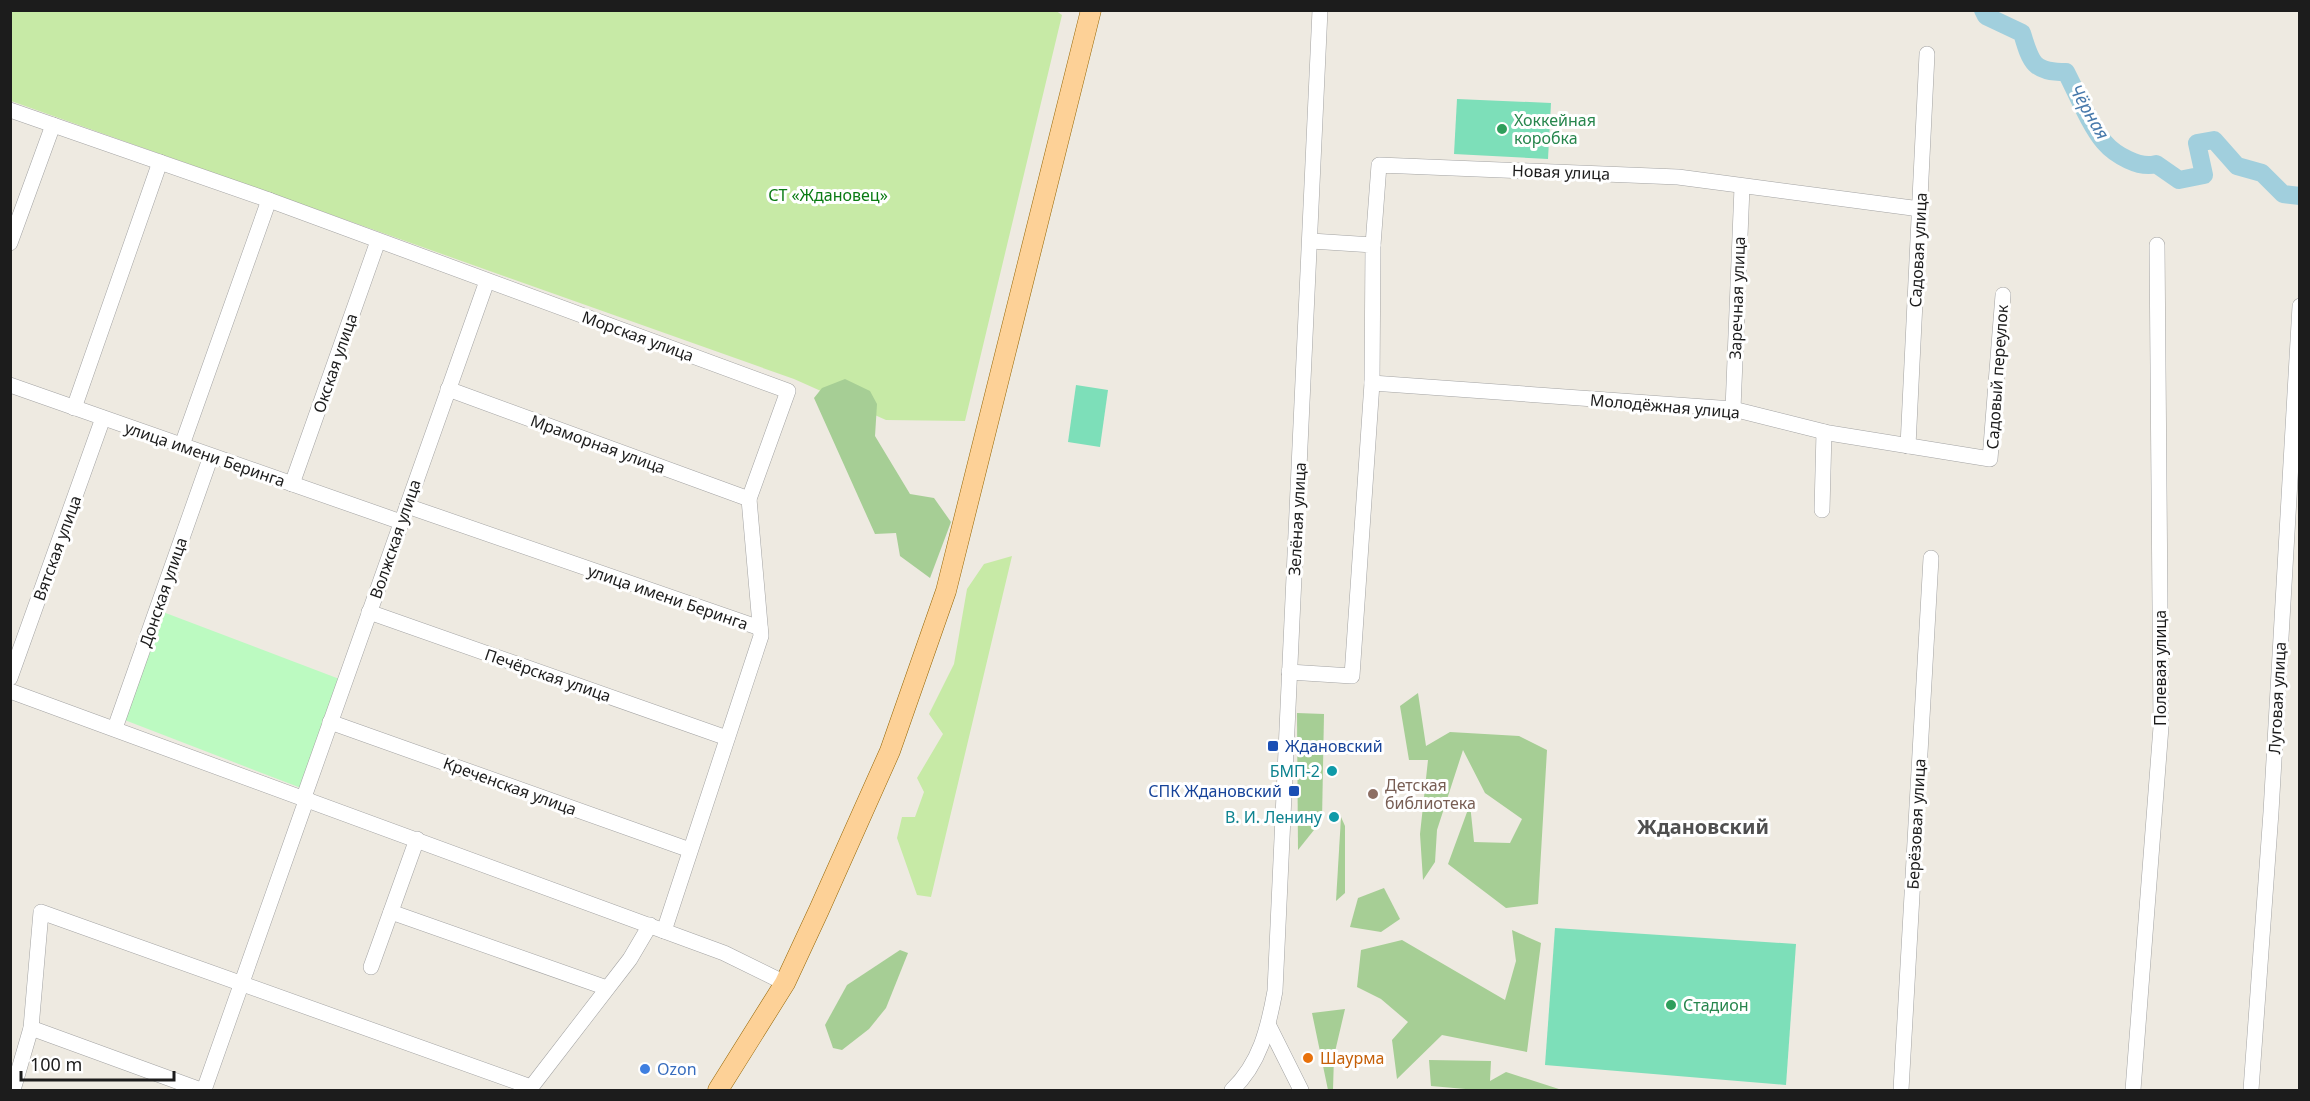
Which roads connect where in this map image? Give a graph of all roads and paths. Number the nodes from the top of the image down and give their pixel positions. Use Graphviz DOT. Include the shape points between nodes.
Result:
graph roads {
  1 [pos="1091,10"];
  2 [pos="1320,10"];
  3 [pos="1927,54"];
  4 [pos="10,110"];
  5 [pos="53,125"];
  6 [pos="160,162"];
  7 [pos="1742,187"];
  8 [pos="269,200"];
  9 [pos="1920,209"];
  10 [pos="378,241"];
  11 [pos="1311,241"];
  12 [pos="10,243"];
  13 [pos="1373,245"];
  14 [pos="2157,245"];
  15 [pos="487,281"];
  16 [pos="2003,295"];
  17 [pos="2300,306"];
  18 [pos="1372,383"];
  19 [pos="10,385"];
  20 [pos="448,389"];
  21 [pos="74,408"];
  22 [pos="1733,409"];
  23 [pos="104,418"];
  24 [pos="1824,432"];
  25 [pos="182,446"];
  26 [pos="1908,446"];
  27 [pos="212,456"];
  28 [pos="1990,459"];
  29 [pos="292,484"];
  30 [pos="749,499"];
  31 [pos="406,506"];
  32 [pos="1822,510"];
  33 [pos="401,522"];
  34 [pos="1931,558"];
  35 [pos="369,612"];
  36 [pos="760,628"];
  37 [pos="1289,672"];
  38 [pos="10,678"];
  39 [pos="10,690"];
  40 [pos="330,722"];
  41 [pos="115,728"];
  42 [pos="727,738"];
  43 [pos="305,797"];
  44 [pos="417,839"];
  45 [pos="690,850"];
  46 [pos="391,912"];
  47 [pos="657,928"];
  48 [pos="371,967"];
  49 [pos="241,982"];
  50 [pos="785,984"];
  51 [pos="607,988"];
  52 [pos="1269,1026"];
  53 [pos="31,1028"];
  54 [pos="530,1089"];
  55 [pos="13,1090"];
  56 [pos="203,1090"];
  57 [pos="718,1090"];
  58 [pos="1232,1090"];
  59 [pos="1301,1090"];
  60 [pos="1901,1090"];
  61 [pos="2133,1090"];
  62 [pos="2251,1090"];
  1 -- 50 [label="main road" via="946,591 890,751"];
  2 -- 11 [label="street, Зелёная улица"];
  3 -- 9 [label="street, Садовая улица"];
  4 -- 5 [label="street, Морская улица"];
  5 -- 6 [label="street, Морская улица"];
  5 -- 12 [label="street"];
  6 -- 8 [label="street, Морская улица"];
  6 -- 21 [label="street"];
  7 -- 9 [label="street, Новая улица"];
  7 -- 13 [label="street, Новая улица" via="1678,177 1379,165"];
  7 -- 22 [label="street, Заречная улица"];
  8 -- 10 [label="street, Морская улица"];
  8 -- 25 [label="street"];
  9 -- 26 [label="street, Садовая улица"];
  10 -- 15 [label="street, Морская улица"];
  10 -- 29 [label="street, Окская улица"];
  11 -- 13 [label="street"];
  11 -- 37 [label="street, Зелёная улица"];
  13 -- 18 [label="street"];
  14 -- 61 [label="street, Полевая улица" via="2161,727"];
  15 -- 20 [label="street, Волжская улица"];
  15 -- 30 [label="street, Морская улица" via="788,390"];
  16 -- 28 [label="street, Садовый переулок"];
  17 -- 62 [label="street, Луговая улица"];
  18 -- 22 [label="street, Молодёжная улица"];
  18 -- 37 [label="street" via="1353,676"];
  19 -- 21 [label="street, улица имени Беринга"];
  20 -- 30 [label="street, Мраморная улица"];
  20 -- 31 [label="street, Волжская улица"];
  21 -- 23 [label="street, улица имени Беринга"];
  22 -- 24 [label="street, Молодёжная улица"];
  23 -- 25 [label="street, улица имени Беринга"];
  23 -- 38 [label="street, Вятская улица"];
  24 -- 26 [label="street, Молодёжная улица"];
  24 -- 32 [label="street"];
  25 -- 27 [label="street, улица имени Беринга"];
  26 -- 28 [label="street, Молодёжная улица"];
  27 -- 29 [label="street, улица имени Беринга"];
  27 -- 41 [label="street, Донская улица"];
  29 -- 33 [label="street, улица имени Беринга"];
  30 -- 36 [label="street"];
  31 -- 33 [label="street, Волжская улица"];
  31 -- 36 [label="street, улица имени Беринга"];
  33 -- 35 [label="street, Волжская улица"];
  34 -- 60 [label="street, Берёзовая улица"];
  35 -- 40 [label="street, Волжская улица"];
  35 -- 42 [label="street, Печёрская улица"];
  36 -- 42 [label="street" via="761,636"];
  37 -- 52 [label="street, Зелёная улица" via="1275,992"];
  39 -- 41 [label="street"];
  40 -- 43 [label="street, Волжская улица"];
  40 -- 45 [label="street, Креченская улица"];
  41 -- 43 [label="street"];
  42 -- 45 [label="street"];
  43 -- 44 [label="street"];
  43 -- 49 [label="street, Волжская улица"];
  44 -- 46 [label="street"];
  44 -- 47 [label="street"];
  45 -- 47 [label="street"];
  46 -- 48 [label="street"];
  46 -- 51 [label="street"];
  47 -- 50 [label="street" via="723,953"];
  47 -- 51 [label="street"];
  49 -- 53 [label="street" via="41,912"];
  49 -- 54 [label="street"];
  49 -- 56 [label="street, Волжская улица"];
  50 -- 57 [label="main road"];
  51 -- 54 [label="street"];
  52 -- 58 [label="street, Зелёная улица" via="1254,1064"];
  52 -- 59 [label="street"];
  53 -- 55 [label="street"];
  53 -- 56 [label="street"];
}
